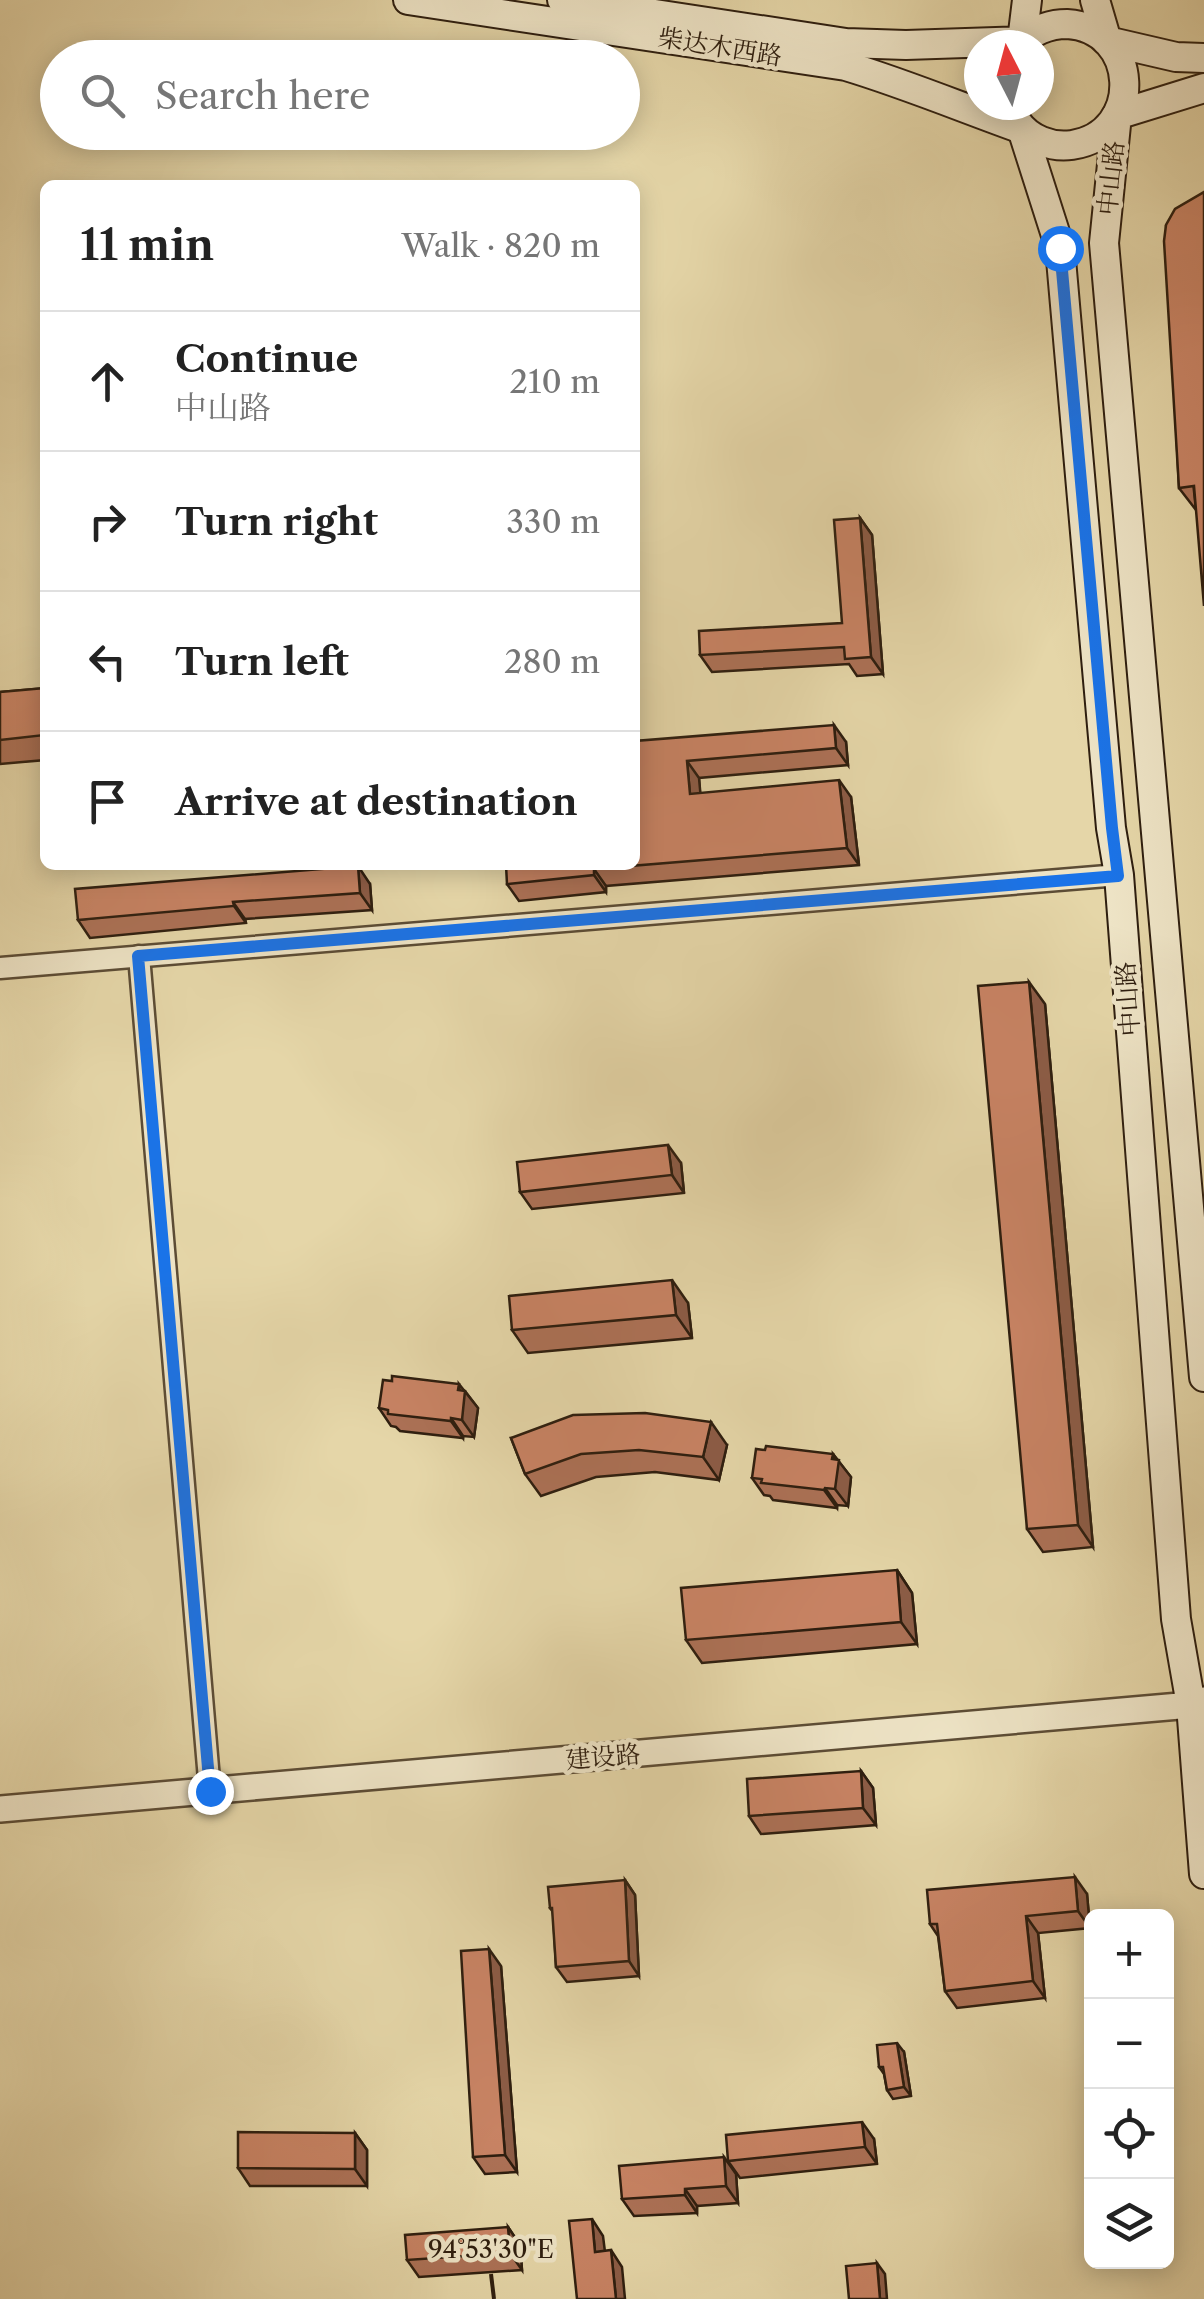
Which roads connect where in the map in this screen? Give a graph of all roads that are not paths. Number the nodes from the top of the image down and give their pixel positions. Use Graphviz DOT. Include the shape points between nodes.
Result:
graph roads {
  1 [pos="408,0"];
  2 [pos="562,0"];
  3 [pos="1027,0"];
  4 [pos="1095,0"];
  5 [pos="1022,30"];
  6 [pos="1040,30"];
  7 [pos="1107,41"];
  8 [pos="964,44"];
  9 [pos="1204,58"];
  10 [pos="1204,88"];
  11 [pos="964,106"];
  12 [pos="1117,115"];
  13 [pos="1015,120"];
  14 [pos="1018,120"];
  15 [pos="1118,876"];
  16 [pos="138,956"];
  17 [pos="0,968"];
  18 [pos="1204,1377"];
  19 [pos="1198,1702"];
  20 [pos="210,1791"];
  21 [pos="0,1809"];
  22 [pos="1204,1874"];
  1 -- 11 [label="main road, 柴达木西路" via="846,66"];
  2 -- 8 [label="main road, 柴达木西路" via="846,43"];
  3 -- 5 [label="main road"];
  4 -- 7 [label="main road"];
  6 -- 7 [label="main road, 柴达木西路" via="1074,25"];
  7 -- 9 [label="main road, 柴达木西路"];
  7 -- 12 [label="main road, 中山路" via="1125,79"];
  10 -- 12 [label="main road"];
  12 -- 14 [label="main road, 柴达木西路" via="1102,133 1070,146 1045,143"];
  12 -- 18 [label="main road, 中山路" via="1104,243"];
  13 -- 15 [label="main road, 中山路" via="1060,248"];
  15 -- 16 [label="street"];
  15 -- 19 [label="main road, 中山路" via="1176,1619"];
  16 -- 17 [label="street"];
  16 -- 20 [label="street"];
  19 -- 20 [label="street, 建设路"];
  19 -- 22 [label="main road, 中山路"];
  20 -- 21 [label="street, 建设路"];
}
